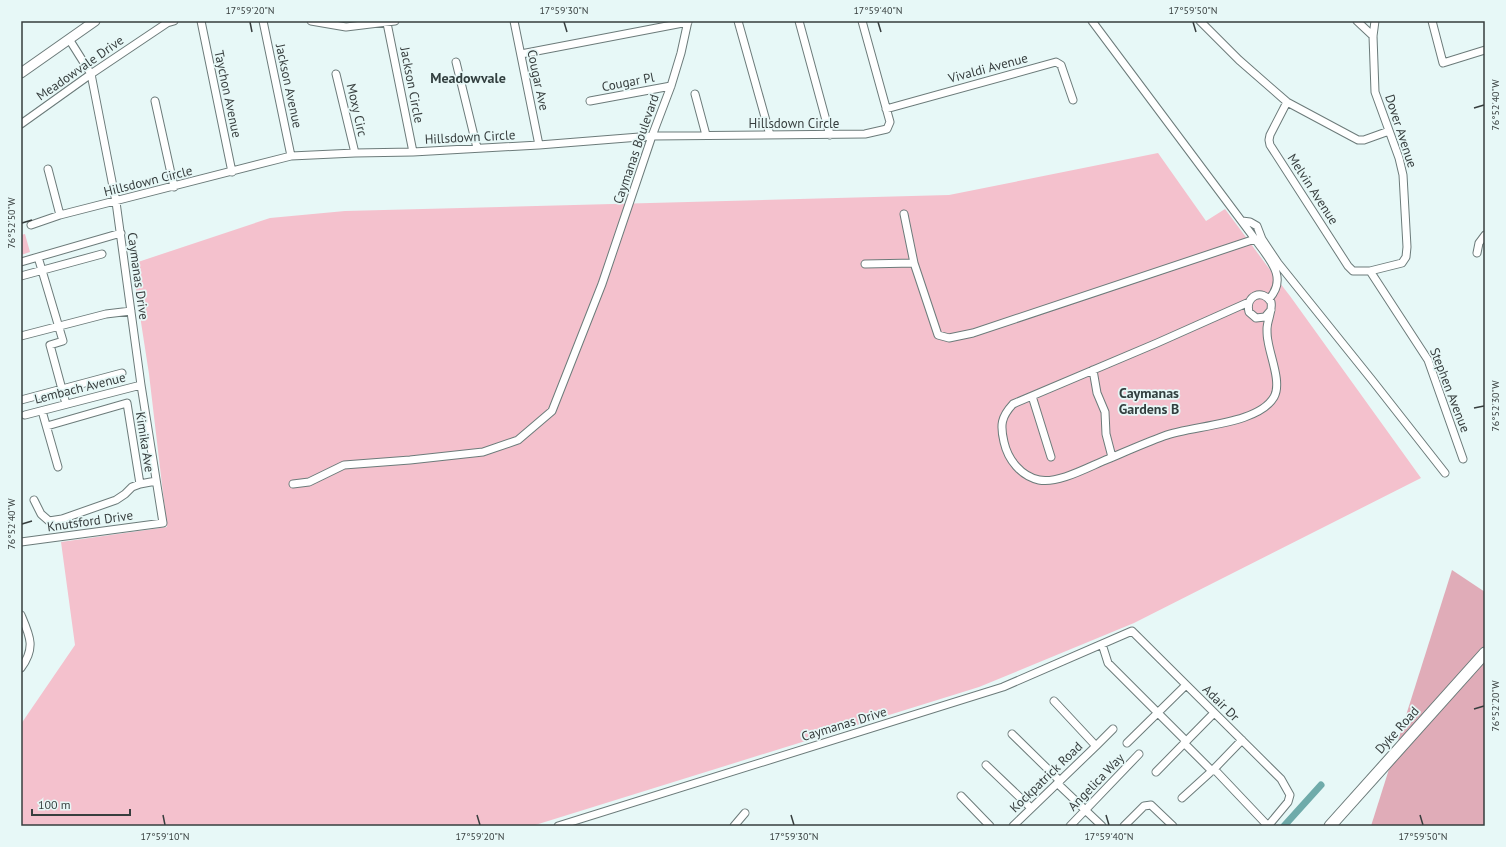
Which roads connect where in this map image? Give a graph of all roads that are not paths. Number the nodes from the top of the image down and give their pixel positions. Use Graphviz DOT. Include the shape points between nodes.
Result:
graph roads {
  1 [pos="94,21"];
  2 [pos="174,21"];
  3 [pos="201,21"];
  4 [pos="263,21"];
  5 [pos="311,21"];
  6 [pos="395,21"];
  7 [pos="514,21"];
  8 [pos="688,21"];
  9 [pos="738,21"];
  10 [pos="799,21"];
  11 [pos="862,21"];
  12 [pos="1092,21"];
  13 [pos="1200,21"];
  14 [pos="1357,21"];
  15 [pos="1375,21"];
  16 [pos="1432,21"];
  17 [pos="387,23"];
  18 [pos="1373,36"];
  19 [pos="69,39"];
  20 [pos="1485,50"];
  21 [pos="521,54"];
  22 [pos="456,62"];
  23 [pos="21,73"];
  24 [pos="91,74"];
  25 [pos="336,74"];
  26 [pos="671,86"];
  27 [pos="695,94"];
  28 [pos="1073,100"];
  29 [pos="155,101"];
  30 [pos="590,101"];
  31 [pos="1287,102"];
  32 [pos="886,109"];
  33 [pos="21,124"];
  34 [pos="1389,131"];
  35 [pos="706,135"];
  36 [pos="770,135"];
  37 [pos="830,135"];
  38 [pos="652,136"];
  39 [pos="539,145"];
  40 [pos="477,148"];
  41 [pos="413,152"];
  42 [pos="355,153"];
  43 [pos="291,156"];
  44 [pos="48,169"];
  45 [pos="232,172"];
  46 [pos="174,187"];
  47 [pos="116,202"];
  48 [pos="904,214"];
  49 [pos="60,215"];
  50 [pos="1242,221"];
  51 [pos="31,225"];
  52 [pos="121,233"];
  53 [pos="1485,235"];
  54 [pos="1255,239"];
  55 [pos="1477,253"];
  56 [pos="102,254"];
  57 [pos="38,257"];
  58 [pos="21,262"];
  59 [pos="914,263"];
  60 [pos="865,264"];
  61 [pos="42,270"];
  62 [pos="1370,272"];
  63 [pos="21,276"];
  64 [pos="1269,299"];
  65 [pos="1248,302"];
  66 [pos="1271,310"];
  67 [pos="131,311"];
  68 [pos="58,327"];
  69 [pos="21,336"];
  70 [pos="1093,370"];
  71 [pos="122,373"];
  72 [pos="141,385"];
  73 [pos="62,389"];
  74 [pos="1032,396"];
  75 [pos="21,400"];
  76 [pos="66,404"];
  77 [pos="42,410"];
  78 [pos="25,415"];
  79 [pos="47,426"];
  80 [pos="1051,457"];
  81 [pos="1112,457"];
  82 [pos="1463,459"];
  83 [pos="58,467"];
  84 [pos="1445,473"];
  85 [pos="156,481"];
  86 [pos="140,484"];
  87 [pos="293,484"];
  88 [pos="34,500"];
  89 [pos="163,523"];
  90 [pos="21,542"];
  91 [pos="21,615"];
  92 [pos="1132,631"];
  93 [pos="1102,644"];
  94 [pos="1485,653"];
  95 [pos="21,668"];
  96 [pos="1186,685"];
  97 [pos="1054,701"];
  98 [pos="1158,713"];
  99 [pos="1214,713"];
  100 [pos="1113,729"];
  101 [pos="1012,734"];
  102 [pos="1242,740"];
  103 [pos="1185,742"];
  104 [pos="1127,743"];
  105 [pos="1096,746"];
  106 [pos="1139,754"];
  107 [pos="986,765"];
  108 [pos="1213,770"];
  109 [pos="1156,772"];
  110 [pos="1059,782"];
  111 [pos="961,796"];
  112 [pos="1182,798"];
  113 [pos="1030,808"];
  114 [pos="1084,810"];
  115 [pos="745,813"];
  116 [pos="558,826"];
  117 [pos="734,826"];
  118 [pos="990,826"];
  119 [pos="1013,826"];
  120 [pos="1070,826"];
  121 [pos="1102,826"];
  122 [pos="1124,826"];
  123 [pos="1173,826"];
  124 [pos="1268,826"];
  125 [pos="1330,826"];
  1 -- 19 [label="street"];
  2 -- 24 [label="street, Meadowvale Drive"];
  3 -- 45 [label="street, Taychon Avenue"];
  4 -- 43 [label="street, Jackson Avenue"];
  5 -- 17 [label="street" via="346,27"];
  6 -- 17 [label="street"];
  7 -- 21 [label="street, Cougar Ave"];
  8 -- 21 [label="street"];
  8 -- 26 [label="street, Caymanas Boulevard"];
  9 -- 36 [label="street"];
  10 -- 37 [label="street"];
  11 -- 32 [label="street"];
  12 -- 50 [label="street"];
  13 -- 31 [label="street" via="1238,60"];
  14 -- 18 [label="street"];
  15 -- 18 [label="street, Dover Avenue"];
  16 -- 20 [label="street" via="1443,62"];
  17 -- 41 [label="street, Jackson Circle"];
  18 -- 34 [label="street, Dover Avenue" via="1376,92"];
  19 -- 23 [label="street"];
  19 -- 24 [label="street, Caymanas Drive"];
  21 -- 39 [label="street, Cougar Ave"];
  22 -- 40 [label="street"];
  24 -- 33 [label="street, Meadowvale Drive"];
  24 -- 47 [label="street, Caymanas Drive"];
  25 -- 42 [label="street, Moxy Circ"];
  26 -- 30 [label="street, Cougar Pl"];
  26 -- 38 [label="street, Caymanas Boulevard"];
  27 -- 35 [label="street"];
  28 -- 32 [label="street, Vivaldi Avenue" via="1061,65 1056,62"];
  29 -- 46 [label="street"];
  31 -- 34 [label="street" via="1358,140"];
  31 -- 62 [label="street, Melvin Avenue" via="1270,135 1270,145 1348,266 1354,271"];
  32 -- 37 [label="street, Hillsdown Circle" via="890,122 887,130 865,134"];
  34 -- 62 [label="street, Dover Avenue" via="1403,175 1408,247 1402,263"];
  35 -- 36 [label="street, Hillsdown Circle"];
  35 -- 38 [label="street, Hillsdown Circle"];
  36 -- 37 [label="street, Hillsdown Circle"];
  38 -- 39 [label="street, Hillsdown Circle"];
  38 -- 87 [label="street, Caymanas Boulevard" via="602,284 552,411 518,440 483,452 344,465 309,482"];
  39 -- 40 [label="street, Hillsdown Circle"];
  40 -- 41 [label="street, Hillsdown Circle"];
  41 -- 42 [label="street, Hillsdown Circle"];
  42 -- 43 [label="street, Hillsdown Circle"];
  43 -- 45 [label="street, Hillsdown Circle"];
  44 -- 49 [label="street"];
  45 -- 46 [label="street, Hillsdown Circle"];
  46 -- 47 [label="street, Hillsdown Circle"];
  47 -- 49 [label="street, Hillsdown Circle"];
  47 -- 52 [label="street, Caymanas Drive"];
  48 -- 59 [label="street"];
  49 -- 51 [label="street, Hillsdown Circle"];
  50 -- 54 [label="street"];
  50 -- 84 [label="street" via="1257,226 1266,246 1278,263"];
  52 -- 57 [label="street"];
  52 -- 67 [label="street, Caymanas Drive"];
  53 -- 55 [label="street"];
  54 -- 59 [label="street" via="973,333 949,338 938,335"];
  54 -- 64 [label="street" via="1275,270 1278,280 1275,292"];
  56 -- 61 [label="street"];
  57 -- 58 [label="street"];
  57 -- 61 [label="street"];
  59 -- 60 [label="street"];
  61 -- 63 [label="street"];
  61 -- 68 [label="street"];
  62 -- 82 [label="street, Stephen Avenue" via="1428,360"];
  64 -- 65 [label="street" via="1260,294"];
  64 -- 66 [label="street"];
  65 -- 66 [label="street" via="1249,312 1256,318 1265,317"];
  65 -- 70 [label="street"];
  66 -- 81 [label="street" via="1267,328 1277,386 1274,397 1265,406 1251,415 1226,423 1166,435"];
  67 -- 68 [label="street" via="106,314"];
  67 -- 72 [label="street, Caymanas Drive"];
  68 -- 69 [label="street"];
  68 -- 73 [label="street" via="63,341 50,345"];
  70 -- 74 [label="street"];
  70 -- 81 [label="street" via="1097,393 1106,412 1106,434"];
  71 -- 73 [label="street"];
  72 -- 76 [label="street, Lembach Avenue"];
  72 -- 85 [label="street, Caymanas Drive"];
  73 -- 75 [label="street"];
  73 -- 76 [label="street"];
  74 -- 80 [label="street"];
  74 -- 81 [label="street" via="1013,404 1005,412 1002,420 1005,449 1020,471 1040,480 1051,480 1062,478"];
  76 -- 77 [label="street, Lembach Avenue"];
  77 -- 78 [label="street, Lembach Avenue"];
  77 -- 79 [label="street"];
  79 -- 83 [label="street"];
  79 -- 86 [label="street, Kimika Ave" via="127,403"];
  85 -- 86 [label="street"];
  85 -- 89 [label="street, Caymanas Drive"];
  86 -- 88 [label="street" via="116,500 62,519 48,521 40,514"];
  89 -- 90 [label="street, Knutsford Drive"];
  91 -- 95 [label="street" via="31,640 28,656"];
  92 -- 93 [label="street, Caymanas Drive"];
  92 -- 96 [label="street, Adair Dr"];
  93 -- 98 [label="street" via="1108,663"];
  93 -- 116 [label="street, Caymanas Drive" via="997,689"];
  94 -- 125 [label="main road, Dyke Road"];
  96 -- 98 [label="street"];
  96 -- 99 [label="street, Adair Dr"];
  97 -- 105 [label="street, Kockpatrick Road"];
  98 -- 103 [label="street"];
  98 -- 104 [label="street"];
  99 -- 102 [label="street, Adair Dr"];
  99 -- 103 [label="street"];
  100 -- 105 [label="street, Kockpatrick Road"];
  101 -- 110 [label="street"];
  102 -- 108 [label="street"];
  102 -- 124 [label="street, Adair Dr" via="1281,779 1290,795 1288,802"];
  103 -- 108 [label="street"];
  103 -- 109 [label="street"];
  105 -- 110 [label="street, Kockpatrick Road"];
  106 -- 114 [label="street, Angelica Way"];
  107 -- 113 [label="street"];
  108 -- 112 [label="street"];
  108 -- 124 [label="street"];
  110 -- 113 [label="street, Kockpatrick Road"];
  110 -- 114 [label="street"];
  111 -- 118 [label="street"];
  113 -- 119 [label="street, Kockpatrick Road"];
  114 -- 120 [label="street, Angelica Way"];
  114 -- 121 [label="street"];
  115 -- 117 [label="street"];
  122 -- 123 [label="street" via="1147,805 1151,805"];
}
